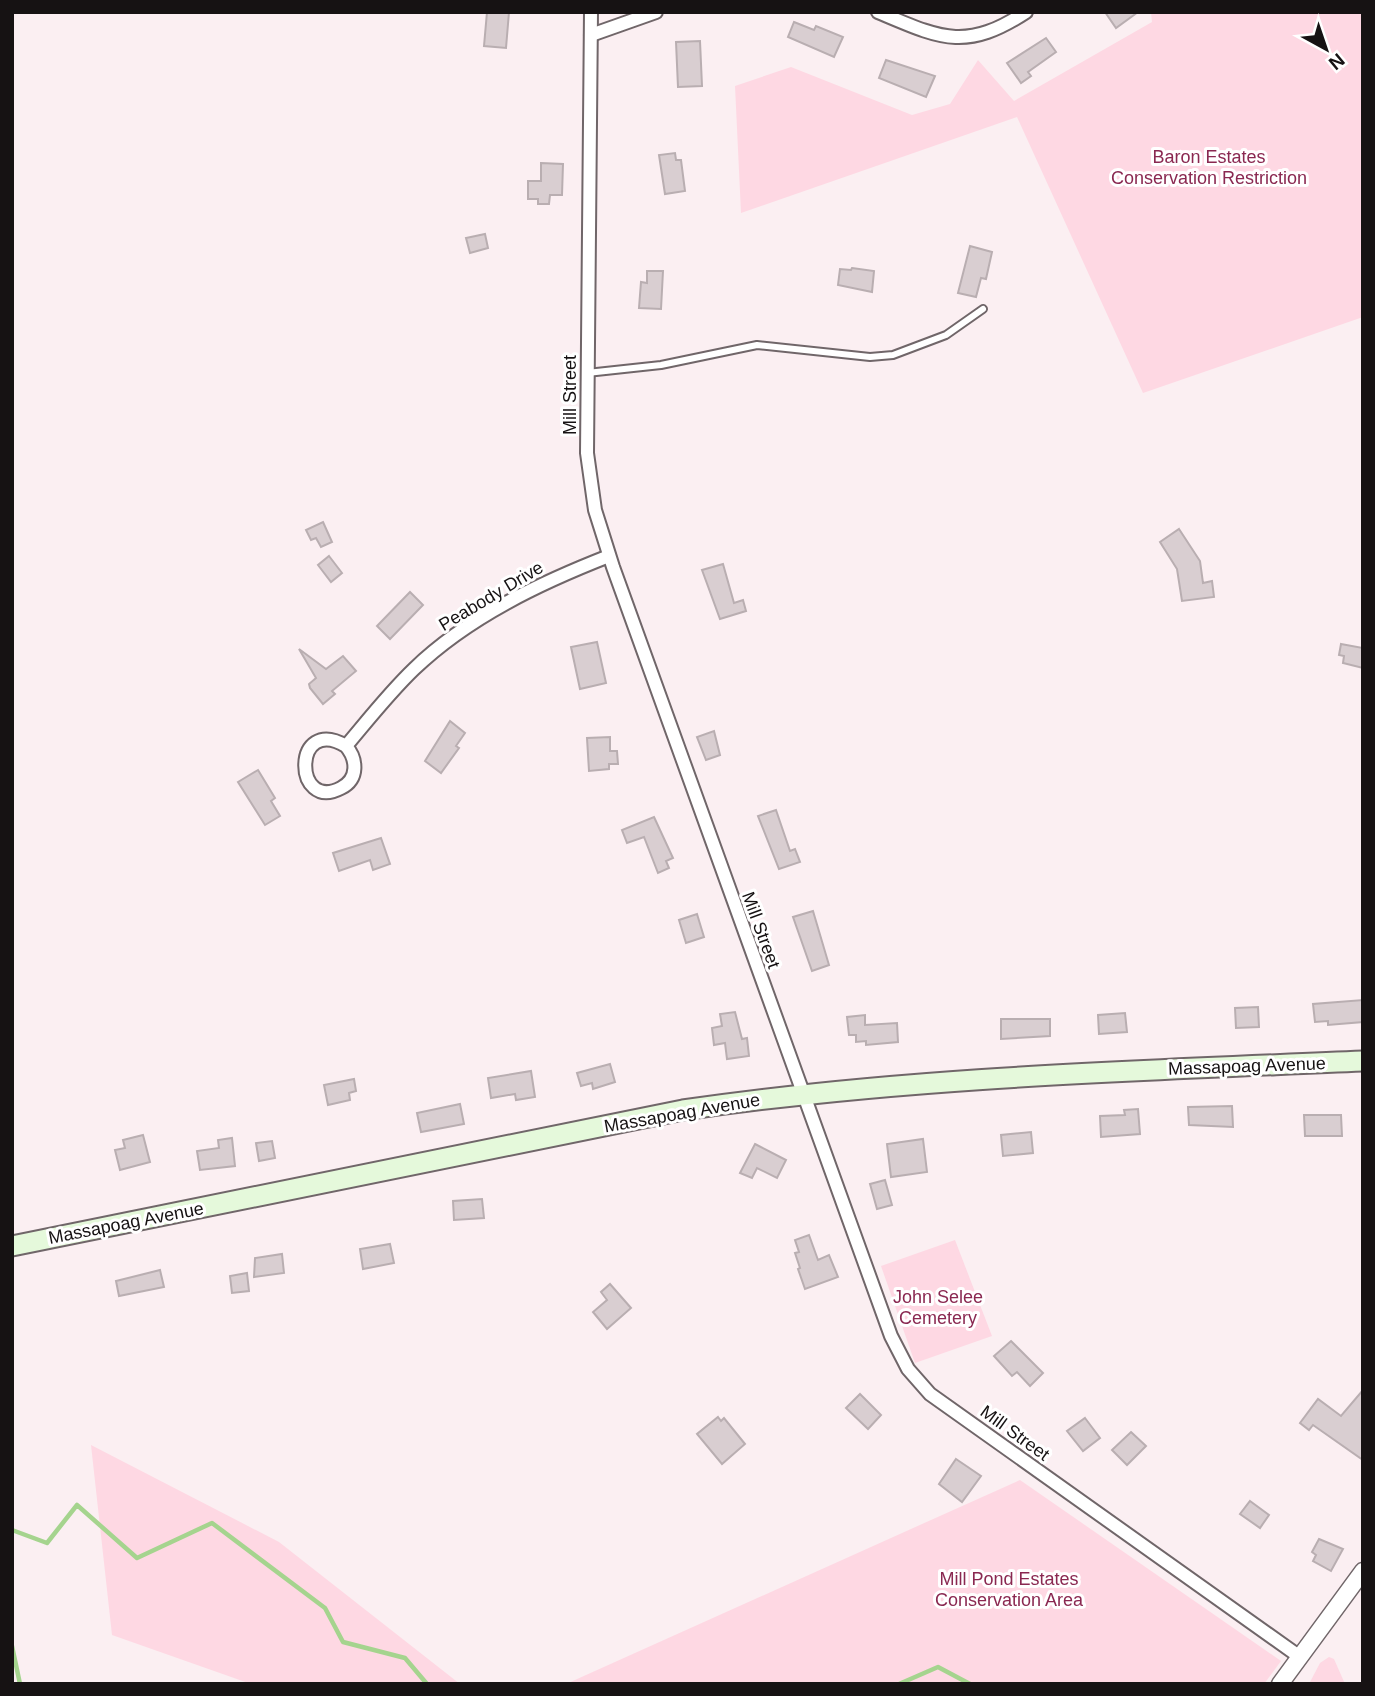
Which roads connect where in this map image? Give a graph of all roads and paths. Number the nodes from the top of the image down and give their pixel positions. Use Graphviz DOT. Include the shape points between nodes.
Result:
graph roads {
  1 [pos="591,12"];
  2 [pos="656,12"];
  3 [pos="878,12"];
  4 [pos="1026,12"];
  5 [pos="591,35"];
  6 [pos="983,309"];
  7 [pos="587,373"];
  8 [pos="609,556"];
  9 [pos="346,746"];
  10 [pos="1363,1061"];
  11 [pos="802,1094"];
  12 [pos="12,1246"];
  13 [pos="1363,1571"];
  14 [pos="1300,1657"];
  15 [pos="1280,1684"];
  1 -- 5 [label="street, Mill Street"];
  2 -- 5 [label="street"];
  3 -- 4 [label="street" via="934,35 956,38 999,30"];
  5 -- 7 [label="street, Mill Street"];
  6 -- 7 [label="lane" via="946,335 893,355 757,345 661,365"];
  7 -- 8 [label="street, Mill Street" via="590,483"];
  8 -- 9 [label="street, Peabody Drive" via="522,594 439,647 399,684"];
  8 -- 11 [label="street, Mill Street"];
  9 -- 9 [label="street" via="355,769 348,784 332,791 316,788 303,767 309,751 322,741"];
  10 -- 11 [label="main road, Massapoag Avenue" via="1002,1076"];
  11 -- 12 [label="main road, Massapoag Avenue" via="682,1110"];
  11 -- 14 [label="street, Mill Street" via="891,1336 917,1380 1027,1465"];
  13 -- 14 [label="street"];
  14 -- 15 [label="street"];
}
